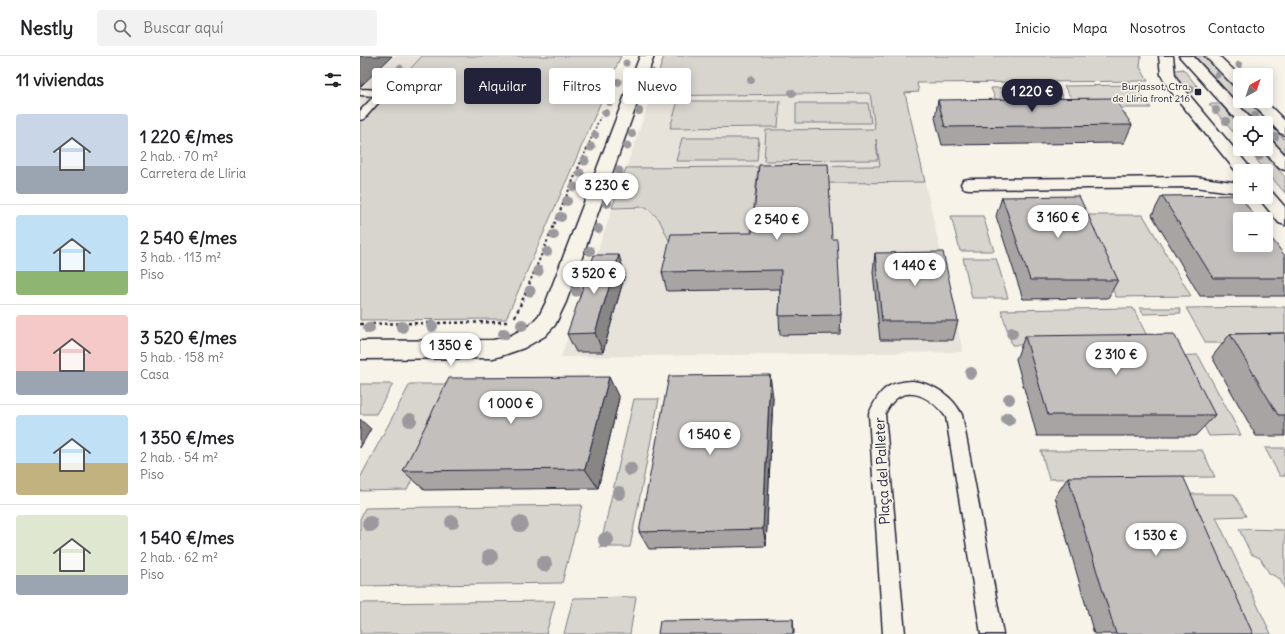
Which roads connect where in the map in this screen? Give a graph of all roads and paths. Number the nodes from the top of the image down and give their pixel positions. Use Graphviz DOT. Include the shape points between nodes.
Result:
graph roads {
  1 [pos="648,56"];
  2 [pos="1166,56"];
  3 [pos="1186,56"];
  4 [pos="1212,56"];
  5 [pos="1233,77"];
  6 [pos="360,92"];
  7 [pos="1263,108"];
  8 [pos="602,113"];
  9 [pos="1241,116"];
  10 [pos="360,117"];
  11 [pos="1285,130"];
  12 [pos="1273,152"];
  13 [pos="1230,153"];
  14 [pos="1239,164"];
  15 [pos="1285,165"];
  16 [pos="1195,182"];
  17 [pos="970,184"];
  18 [pos="1233,187"];
  19 [pos="1272,204"];
  20 [pos="1285,219"];
  21 [pos="360,324"];
  22 [pos="360,350"];
  23 [pos="894,634"];
  24 [pos="992,634"];
  1 -- 22 [label="street" via="553,308 541,328 507,346 493,349"];
  2 -- 13 [label="street" via="1168,75 1174,86"];
  3 -- 9 [label="street"];
  4 -- 5 [label="street"];
  6 -- 10 [label="lane" via="381,94"];
  7 -- 11 [label="street"];
  8 -- 21 [label="path" via="513,321"];
  12 -- 15 [label="street"];
  13 -- 14 [label="street"];
  13 -- 16 [label="street" via="1234,166 1229,175"];
  16 -- 17 [label="street"];
  16 -- 18 [label="street"];
  19 -- 20 [label="street"];
  23 -- 24 [label="lane, Plaça del Palleter" via="877,414 891,393 900,388 912,387 924,388 936,395 954,415"];
}
